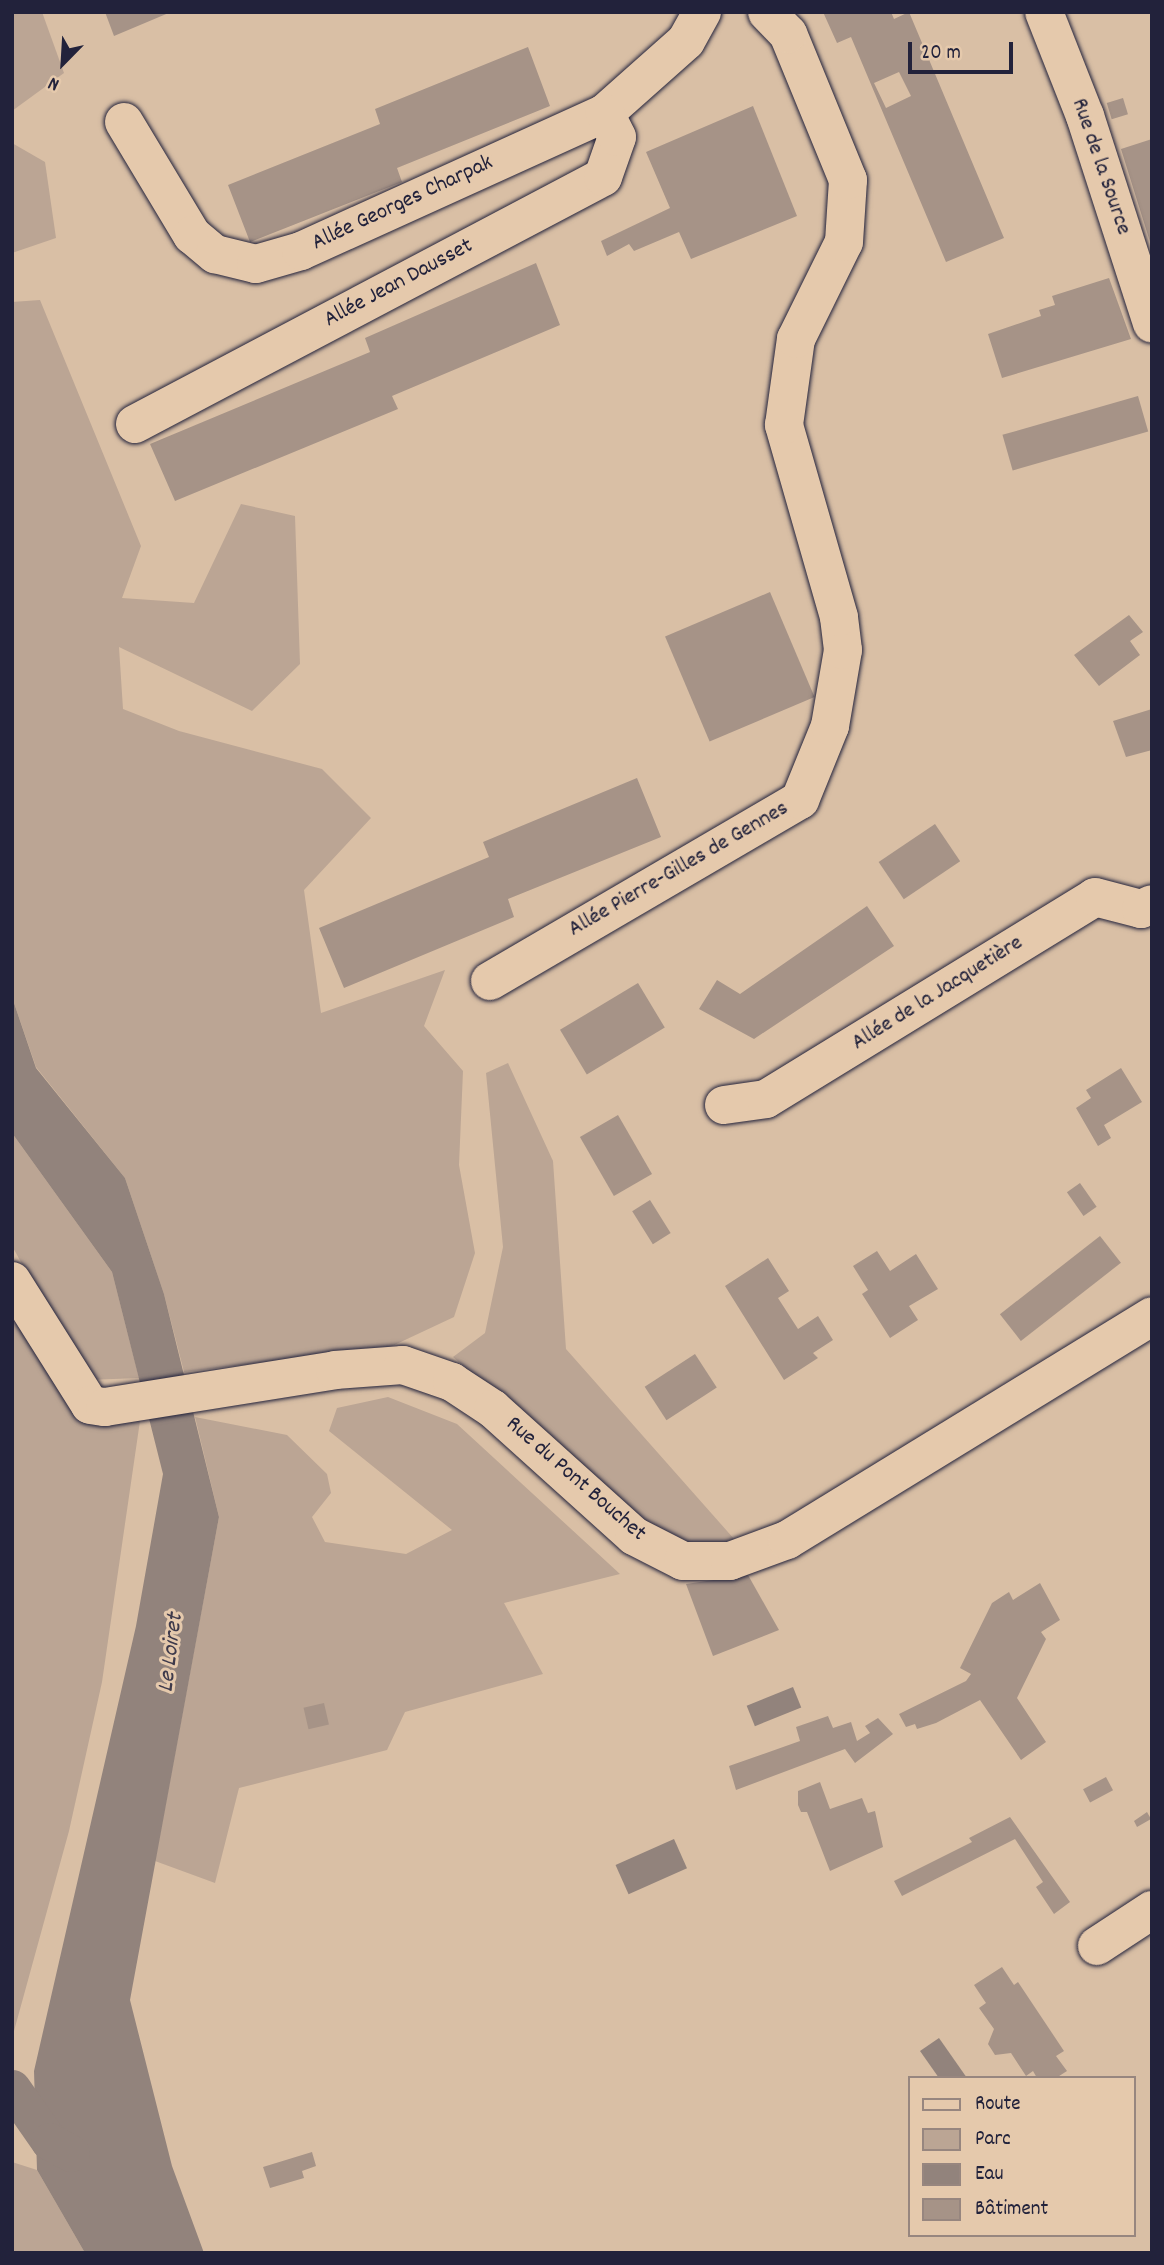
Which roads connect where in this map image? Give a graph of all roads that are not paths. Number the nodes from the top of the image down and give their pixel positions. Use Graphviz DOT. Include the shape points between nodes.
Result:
graph roads {
  1 [pos="702,12"];
  2 [pos="767,12"];
  3 [pos="1044,12"];
  4 [pos="605,113"];
  5 [pos="124,122"];
  6 [pos="1152,323"];
  7 [pos="135,424"];
  8 [pos="1152,904"];
  9 [pos="490,981"];
  10 [pos="724,1105"];
  11 [pos="12,1281"];
  12 [pos="1152,1316"];
  13 [pos="1152,1910"];
  14 [pos="1097,1946"];
  1 -- 4 [label="street, Allée Georges Charpak" via="686,41"];
  2 -- 9 [label="street, Allée Pierre-Gilles de Gennes" via="788,34 848,180 844,242 796,339 784,425 839,617 843,650 830,726 800,800"];
  3 -- 6 [label="street, Rue de la Source" via="1084,116"];
  4 -- 5 [label="street, Allée Georges Charpak" via="301,251 256,264 215,254 192,235"];
  4 -- 7 [label="street, Allée Jean Dausset" via="617,137 603,177"];
  8 -- 10 [label="street, Allée de la Jacquetière" via="1141,909 1095,897 766,1099"];
  11 -- 12 [label="street, Rue du Pont Bouchet" via="89,1405 219,1392 335,1370 403,1365 452,1382 493,1409 634,1536 683,1561 730,1561 788,1540"];
  13 -- 14 [label="street"];
}
